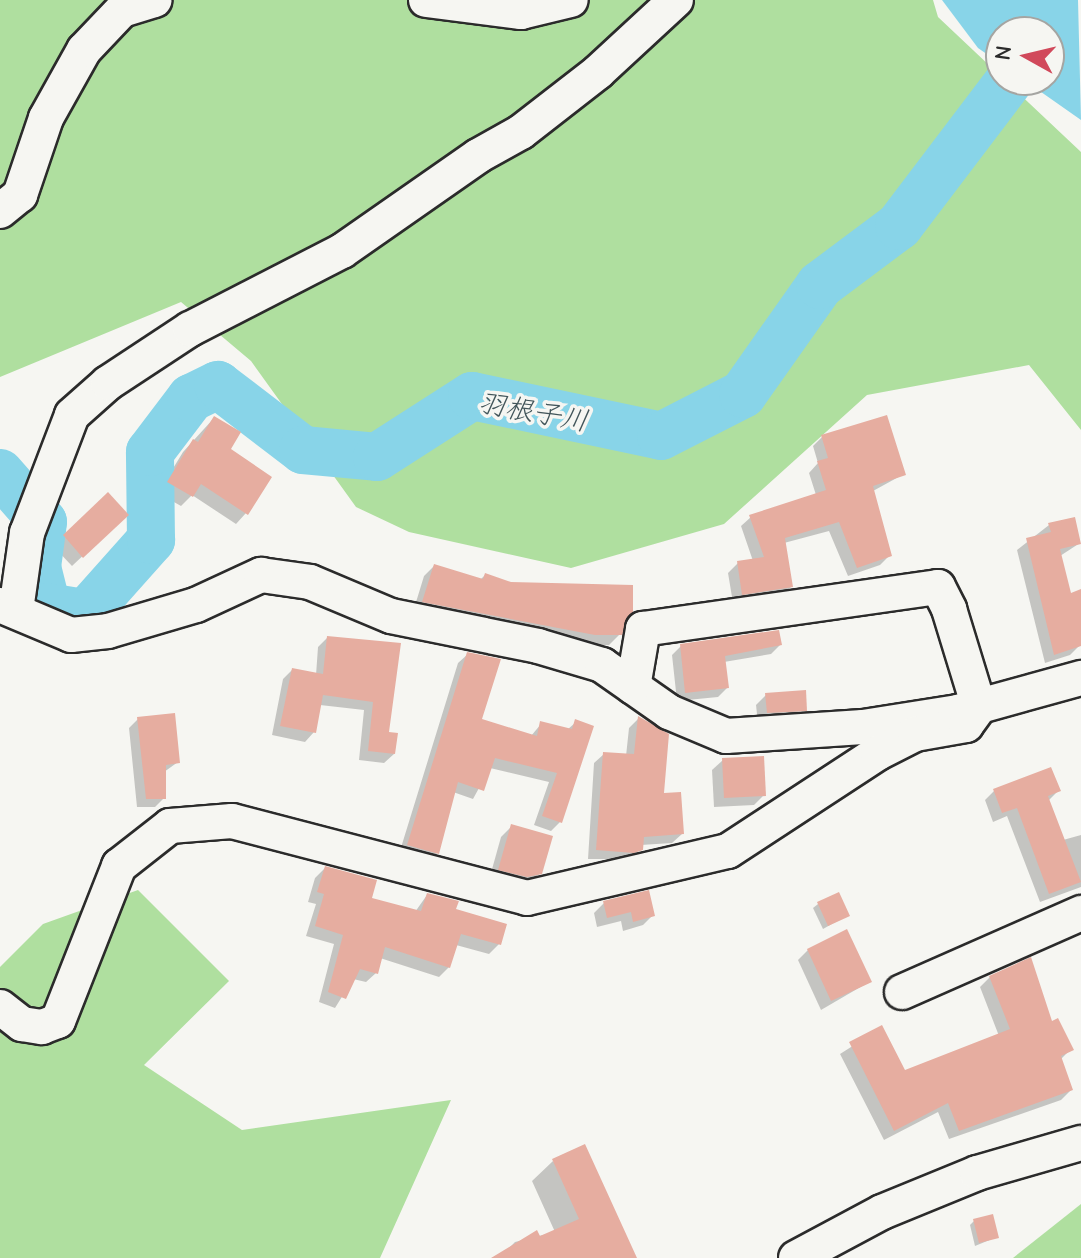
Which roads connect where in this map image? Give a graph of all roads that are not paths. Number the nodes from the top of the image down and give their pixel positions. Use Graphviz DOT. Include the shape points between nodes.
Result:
graph roads {
  1 [pos="155,0"];
  2 [pos="426,0"];
  3 [pos="571,0"];
  4 [pos="676,0"];
  5 [pos="0,211"];
  6 [pos="8,608"];
  7 [pos="1081,678"];
  8 [pos="633,687"];
  9 [pos="979,707"];
  10 [pos="1081,913"];
  11 [pos="902,992"];
  12 [pos="0,1007"];
  13 [pos="1081,1143"];
  14 [pos="796,1258"];
  1 -- 5 [label="street" via="122,10 84,50 46,118 20,195"];
  2 -- 3 [label="street" via="521,12"];
  4 -- 6 [label="street" via="598,72 521,132 342,251 190,329 108,383 72,415 27,533"];
  6 -- 8 [label="street" via="71,635 108,631 196,605 261,575 310,582 391,616 602,665"];
  7 -- 9 [label="street"];
  8 -- 9 [label="street" via="669,712 726,736 863,727"];
  8 -- 9 [label="street" via="643,629 938,587"];
  9 -- 12 [label="street" via="966,725 915,734 878,753 728,851 527,898 232,821 170,826 119,866 58,1021 42,1027 22,1024"];
  10 -- 11 [label="street"];
  13 -- 14 [label="street" via="977,1173 882,1212"];
}
